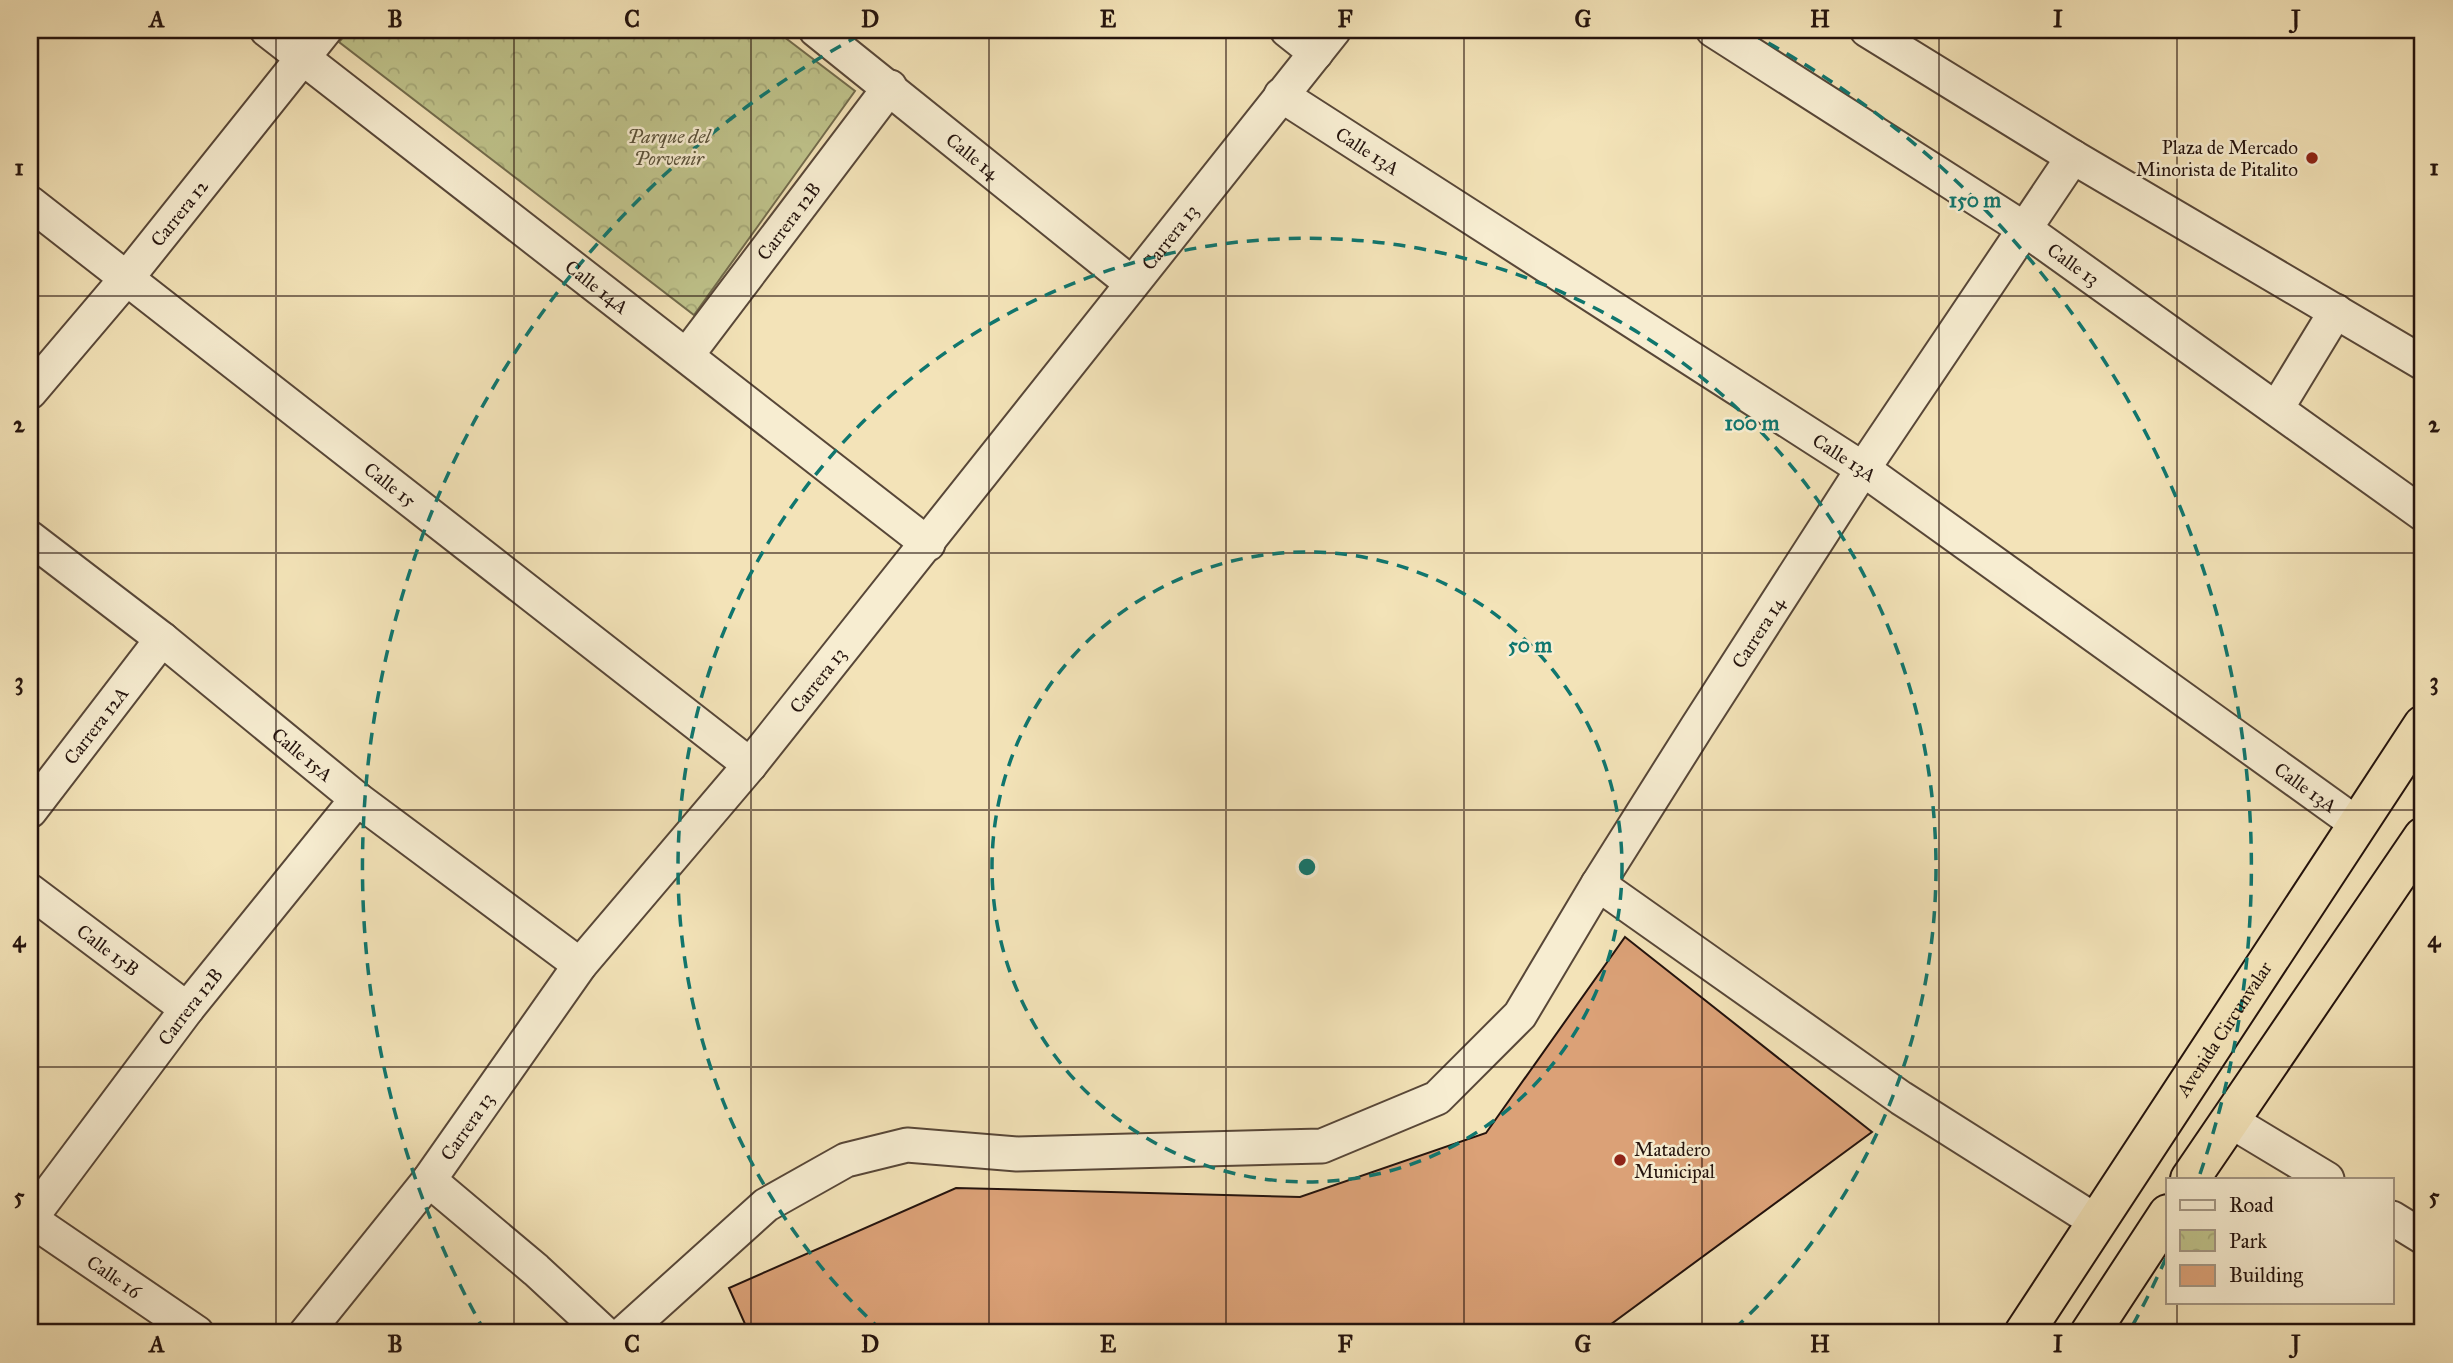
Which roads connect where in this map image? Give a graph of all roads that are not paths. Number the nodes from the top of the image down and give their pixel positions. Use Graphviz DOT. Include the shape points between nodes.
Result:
graph roads {
  1 [pos="267,30"];
  2 [pos="325,30"];
  3 [pos="816,30"];
  4 [pos="1287,30"];
  5 [pos="1713,30"];
  6 [pos="1867,30"];
  7 [pos="1325,41"];
  8 [pos="304,57"];
  9 [pos="890,87"];
  10 [pos="1281,95"];
  11 [pos="2073,157"];
  12 [pos="30,203"];
  13 [pos="2026,230"];
  14 [pos="126,279"];
  15 [pos="1131,283"];
  16 [pos="2336,311"];
  17 [pos="687,355"];
  18 [pos="2423,363"];
  19 [pos="30,392"];
  20 [pos="2277,408"];
  21 [pos="1863,469"];
  22 [pos="2423,514"];
  23 [pos="30,538"];
  24 [pos="928,544"];
  25 [pos="162,639"];
  26 [pos="2423,725"];
  27 [pos="750,765"];
  28 [pos="357,799"];
  29 [pos="30,811"];
  30 [pos="2357,824"];
  31 [pos="2423,837"];
  32 [pos="1598,884"];
  33 [pos="30,891"];
  34 [pos="580,965"];
  35 [pos="187,1009"];
  36 [pos="2229,1120"];
  37 [pos="2191,1178"];
  38 [pos="2325,1178"];
  39 [pos="429,1180"];
  40 [pos="2166,1217"];
  41 [pos="30,1219"];
  42 [pos="2394,1219"];
  43 [pos="2097,1222"];
  44 [pos="2423,1237"];
  45 [pos="197,1333"];
  46 [pos="306,1333"];
  47 [pos="604,1333"];
  48 [pos="624,1333"];
  49 [pos="2024,1333"];
  50 [pos="2090,1333"];
  1 -- 8 [label="street, Calle 14A"];
  2 -- 8 [label="street, Carrera 12"];
  3 -- 9 [label="street, Calle 14"];
  4 -- 7 [label="street"];
  5 -- 13 [label="street, Calle 13"];
  6 -- 11 [label="street"];
  7 -- 10 [label="street, Carrera 13"];
  8 -- 14 [label="street, Carrera 12"];
  8 -- 17 [label="street, Calle 14A"];
  9 -- 15 [label="street, Calle 14"];
  9 -- 17 [label="street, Carrera 12B"];
  10 -- 15 [label="street, Carrera 13"];
  10 -- 21 [label="street, Calle 13A"];
  11 -- 13 [label="street, Carrera 14"];
  11 -- 16 [label="street"];
  12 -- 14 [label="street, Calle 15"];
  13 -- 20 [label="street, Calle 13"];
  13 -- 21 [label="street, Carrera 14"];
  14 -- 19 [label="street, Carrera 12"];
  14 -- 27 [label="street, Calle 15"];
  15 -- 24 [label="street, Carrera 13"];
  16 -- 18 [label="street"];
  16 -- 20 [label="street"];
  17 -- 24 [label="street, Calle 14A"];
  20 -- 22 [label="street, Calle 13"];
  21 -- 30 [label="street, Calle 13A"];
  21 -- 32 [label="street, Carrera 14"];
  23 -- 25 [label="street, Calle 15A"];
  24 -- 27 [label="street, Carrera 13"];
  25 -- 28 [label="street, Calle 15A"];
  25 -- 29 [label="street, Carrera 12A"];
  26 -- 30 [label="highway, Avenida Circunvalar"];
  27 -- 34 [label="street, Carrera 13"];
  28 -- 34 [label="street, Calle 15A"];
  28 -- 35 [label="street, Carrera 12B"];
  30 -- 43 [label="highway, Avenida Circunvalar"];
  31 -- 36 [label="highway"];
  32 -- 43 [label="street" via="1901,1098"];
  32 -- 48 [label="street, Carrera 14" via="1520,1015 1437,1098 1322,1146 1017,1154 906,1145 846,1160 766,1205"];
  33 -- 35 [label="street, Calle 15B"];
  34 -- 39 [label="street, Carrera 13"];
  35 -- 41 [label="street, Carrera 12B"];
  36 -- 37 [label="highway"];
  36 -- 38 [label="street"];
  39 -- 46 [label="street, Carrera 13"];
  39 -- 47 [label="street"];
  40 -- 50 [label="highway"];
  41 -- 45 [label="street, Calle 16"];
  42 -- 44 [label="street"];
  43 -- 49 [label="highway, Avenida Circunvalar"];
}
